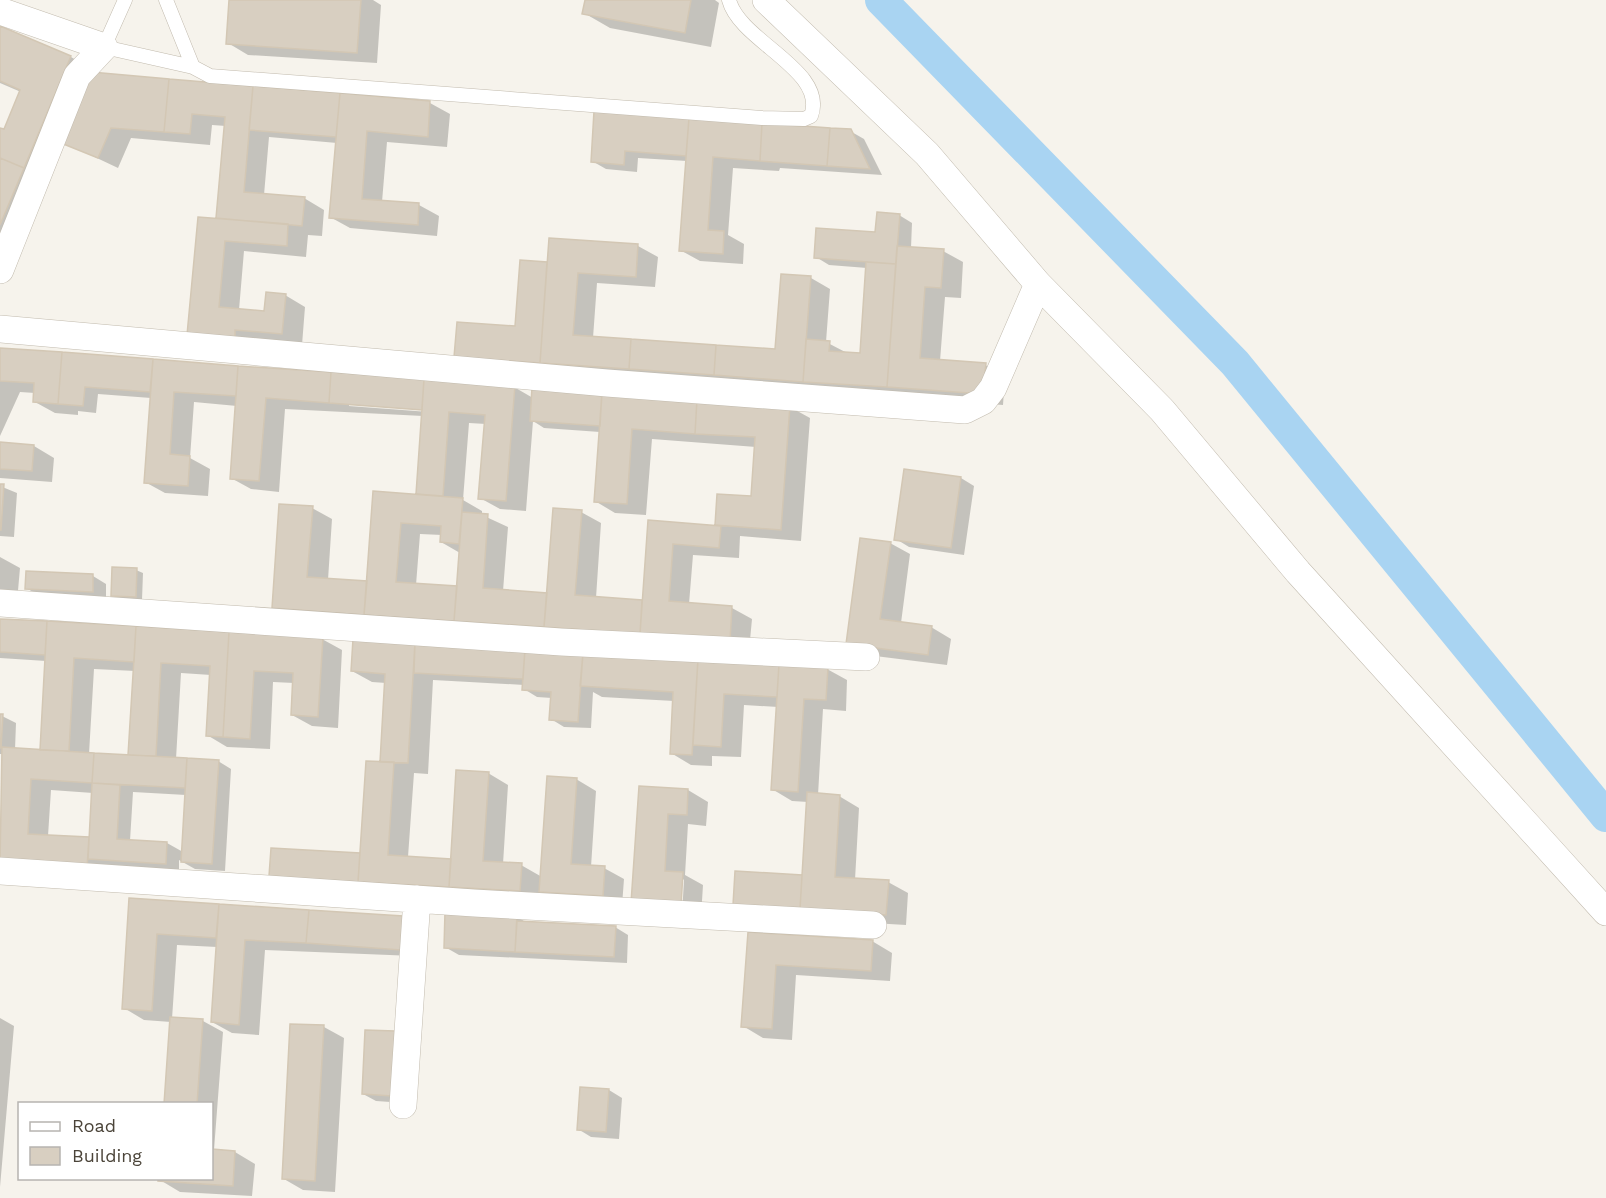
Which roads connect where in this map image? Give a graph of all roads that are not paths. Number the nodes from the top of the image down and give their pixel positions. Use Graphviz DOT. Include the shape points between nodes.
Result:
graph roads {
  1 [pos="125,0"];
  2 [pos="166,0"];
  3 [pos="729,0"];
  4 [pos="766,0"];
  5 [pos="0,11"];
  6 [pos="104,47"];
  7 [pos="193,67"];
  8 [pos="0,270"];
  9 [pos="1038,284"];
  10 [pos="0,330"];
  11 [pos="0,603"];
  12 [pos="866,657"];
  13 [pos="0,871"];
  14 [pos="417,899"];
  15 [pos="1606,912"];
  16 [pos="873,925"];
  17 [pos="403,1105"];
  1 -- 6 [label="lane"];
  2 -- 7 [label="lane"];
  3 -- 7 [label="lane" via="745,24 810,85 814,102 811,116 762,118 210,76"];
  4 -- 9 [label="street" via="927,154"];
  5 -- 6 [label="street"];
  6 -- 7 [label="lane"];
  6 -- 8 [label="street" via="77,76"];
  9 -- 10 [label="street" via="993,388 983,401 965,410"];
  9 -- 15 [label="street" via="1162,410 1298,572"];
  11 -- 12 [label="street" via="549,641"];
  13 -- 14 [label="street"];
  14 -- 16 [label="street"];
  14 -- 17 [label="street"];
}
